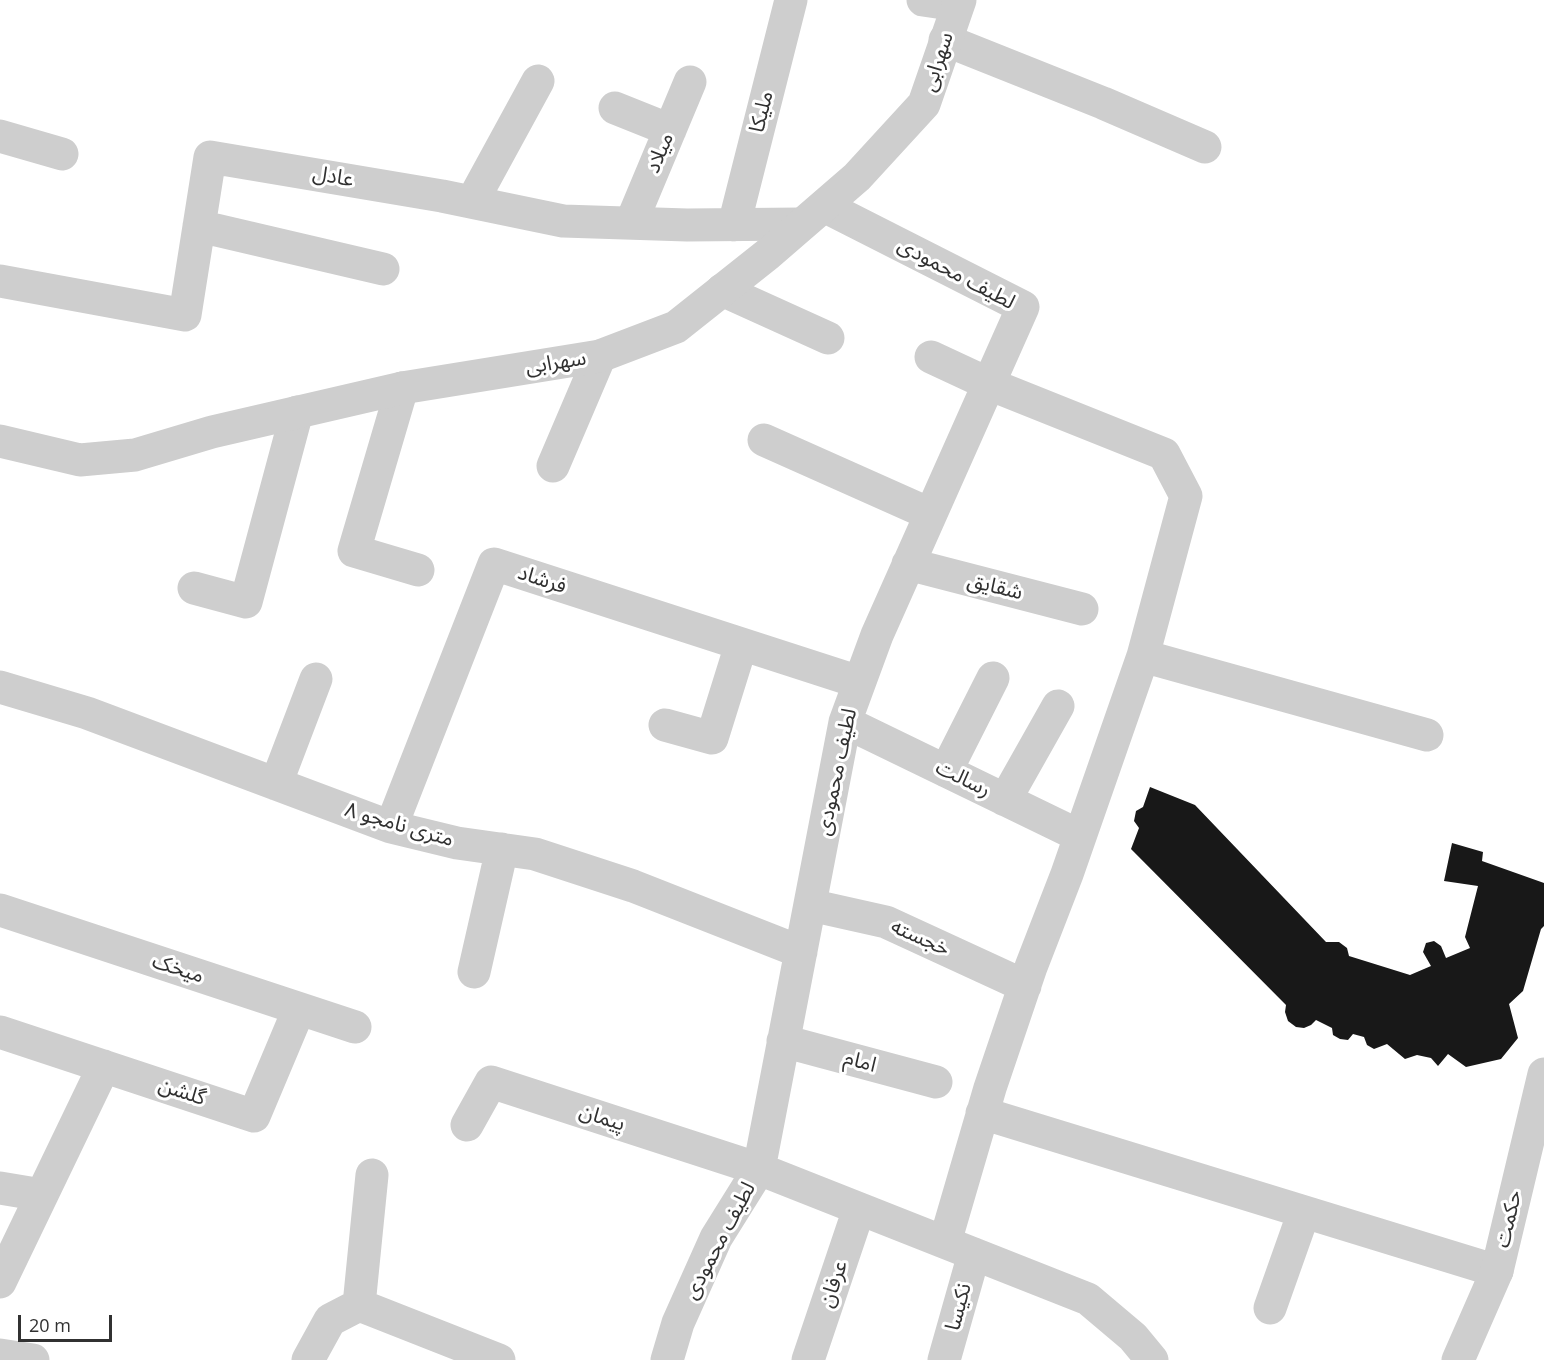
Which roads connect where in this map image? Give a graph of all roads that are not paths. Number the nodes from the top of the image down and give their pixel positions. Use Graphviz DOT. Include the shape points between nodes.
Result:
graph roads {
  1 [pos="791,0"];
  2 [pos="923,0"];
  3 [pos="958,3"];
  4 [pos="945,40"];
  5 [pos="538,81"];
  6 [pos="690,82"];
  7 [pos="615,108"];
  8 [pos="670,130"];
  9 [pos="0,136"];
  10 [pos="1205,147"];
  11 [pos="62,154"];
  12 [pos="472,202"];
  13 [pos="813,215"];
  14 [pos="631,223"];
  15 [pos="734,225"];
  16 [pos="199,226"];
  17 [pos="383,269"];
  18 [pos="0,281"];
  19 [pos="722,290"];
  20 [pos="828,338"];
  21 [pos="600,356"];
  22 [pos="931,357"];
  23 [pos="988,384"];
  24 [pos="402,388"];
  25 [pos="297,412"];
  26 [pos="764,440"];
  27 [pos="0,441"];
  28 [pos="553,466"];
  29 [pos="930,514"];
  30 [pos="908,564"];
  31 [pos="418,570"];
  32 [pos="194,588"];
  33 [pos="1082,609"];
  34 [pos="741,645"];
  35 [pos="1143,656"];
  36 [pos="993,678"];
  37 [pos="316,679"];
  38 [pos="859,682"];
  39 [pos="0,687"];
  40 [pos="1058,706"];
  41 [pos="845,722"];
  42 [pos="665,725"];
  43 [pos="1426,735"];
  44 [pos="946,771"];
  45 [pos="276,784"];
  46 [pos="1005,800"];
  47 [pos="391,827"];
  48 [pos="1080,836"];
  49 [pos="502,849"];
  50 [pos="810,905"];
  51 [pos="0,910"];
  52 [pos="801,952"];
  53 [pos="474,972"];
  54 [pos="1024,986"];
  55 [pos="299,1009"];
  56 [pos="355,1027"];
  57 [pos="0,1032"];
  58 [pos="783,1041"];
  59 [pos="104,1066"];
  60 [pos="1544,1074"];
  61 [pos="936,1082"];
  62 [pos="982,1113"];
  63 [pos="467,1125"];
  64 [pos="759,1169"];
  65 [pos="372,1175"];
  66 [pos="0,1188"];
  67 [pos="42,1195"];
  68 [pos="859,1209"];
  69 [pos="1304,1212"];
  70 [pos="959,1248"];
  71 [pos="1497,1271"];
  72 [pos="0,1282"];
  73 [pos="359,1305"];
  74 [pos="1270,1308"];
  75 [pos="0,1355"];
  76 [pos="33,1360"];
  77 [pos="308,1360"];
  78 [pos="499,1360"];
  79 [pos="667,1360"];
  80 [pos="808,1360"];
  81 [pos="944,1360"];
  82 [pos="1152,1360"];
  83 [pos="1458,1360"];
  1 -- 15 [label="street, ملیکا"];
  2 -- 3 [label="street"];
  3 -- 4 [label="street, سهرابی"];
  4 -- 10 [label="street"];
  4 -- 13 [label="street, سهرابی" via="924,104 857,177"];
  5 -- 12 [label="street"];
  6 -- 8 [label="street, میلاد"];
  7 -- 8 [label="street"];
  8 -- 14 [label="street, میلاد"];
  9 -- 11 [label="street"];
  12 -- 14 [label="street, عادل" via="563,220"];
  12 -- 16 [label="street, عادل" via="210,157"];
  13 -- 15 [label="street, عادل"];
  13 -- 19 [label="street, سهرابی"];
  13 -- 23 [label="street, لطیف محمودی" via="1023,307"];
  14 -- 15 [label="street, عادل"];
  16 -- 17 [label="street"];
  16 -- 18 [label="street, عادل" via="184,315"];
  19 -- 20 [label="street"];
  19 -- 21 [label="street, سهرابی" via="676,327"];
  21 -- 24 [label="street, سهرابی"];
  21 -- 28 [label="street"];
  22 -- 23 [label="street, نکیسا"];
  23 -- 29 [label="street, لطیف محمودی"];
  23 -- 35 [label="street, نکیسا" via="1164,454 1186,496"];
  24 -- 25 [label="street, سهرابی"];
  24 -- 31 [label="street" via="354,551"];
  25 -- 27 [label="street, سهرابی" via="135,455 80,460"];
  25 -- 32 [label="street" via="246,602"];
  26 -- 29 [label="street"];
  29 -- 30 [label="street, لطیف محمودی"];
  30 -- 33 [label="street, شقایق"];
  30 -- 38 [label="street, لطیف محمودی"];
  34 -- 38 [label="street, فرشاد"];
  34 -- 42 [label="street" via="712,738"];
  34 -- 47 [label="street, فرشاد" via="494,564"];
  35 -- 43 [label="street"];
  35 -- 48 [label="street, نکیسا"];
  36 -- 44 [label="street"];
  37 -- 45 [label="street"];
  38 -- 41 [label="street, لطیف محمودی"];
  39 -- 45 [label="street, ۸ متری نامجو" via="87,713"];
  40 -- 46 [label="street"];
  41 -- 44 [label="street, رسالت"];
  41 -- 50 [label="street, لطیف محمودی"];
  44 -- 46 [label="street, رسالت"];
  45 -- 47 [label="street, ۸ متری نامجو"];
  46 -- 48 [label="street, رسالت"];
  47 -- 49 [label="street, ۸ متری نامجو"];
  48 -- 54 [label="street, نکیسا"];
  49 -- 52 [label="street, ۸ متری نامجو" via="536,854 622,883"];
  49 -- 53 [label="street"];
  50 -- 52 [label="street, لطیف محمودی"];
  50 -- 54 [label="street, خجسته" via="886,922"];
  51 -- 55 [label="street, میخک"];
  52 -- 58 [label="street, لطیف محمودی"];
  54 -- 62 [label="street, نکیسا"];
  55 -- 56 [label="street, میخک"];
  55 -- 59 [label="street, گلشن" via="254,1116"];
  57 -- 59 [label="street, گلشن"];
  58 -- 61 [label="street, امام"];
  58 -- 64 [label="street, لطیف محمودی"];
  59 -- 67 [label="street"];
  60 -- 71 [label="street, حکمت"];
  62 -- 69 [label="street"];
  62 -- 70 [label="street, نکیسا"];
  63 -- 64 [label="street, پیمان" via="491,1082"];
  64 -- 68 [label="street"];
  64 -- 79 [label="street, لطیف محمودی" via="716,1238 678,1323"];
  65 -- 73 [label="street"];
  66 -- 67 [label="street"];
  67 -- 72 [label="street"];
  68 -- 70 [label="street"];
  68 -- 80 [label="street, عرفان"];
  69 -- 71 [label="street"];
  69 -- 74 [label="street"];
  70 -- 81 [label="street, نکیسا"];
  70 -- 82 [label="street" via="1088,1299 1133,1336"];
  71 -- 83 [label="street, حکمت"];
  73 -- 77 [label="street" via="330,1320"];
  73 -- 78 [label="street"];
  75 -- 76 [label="street"];
}
